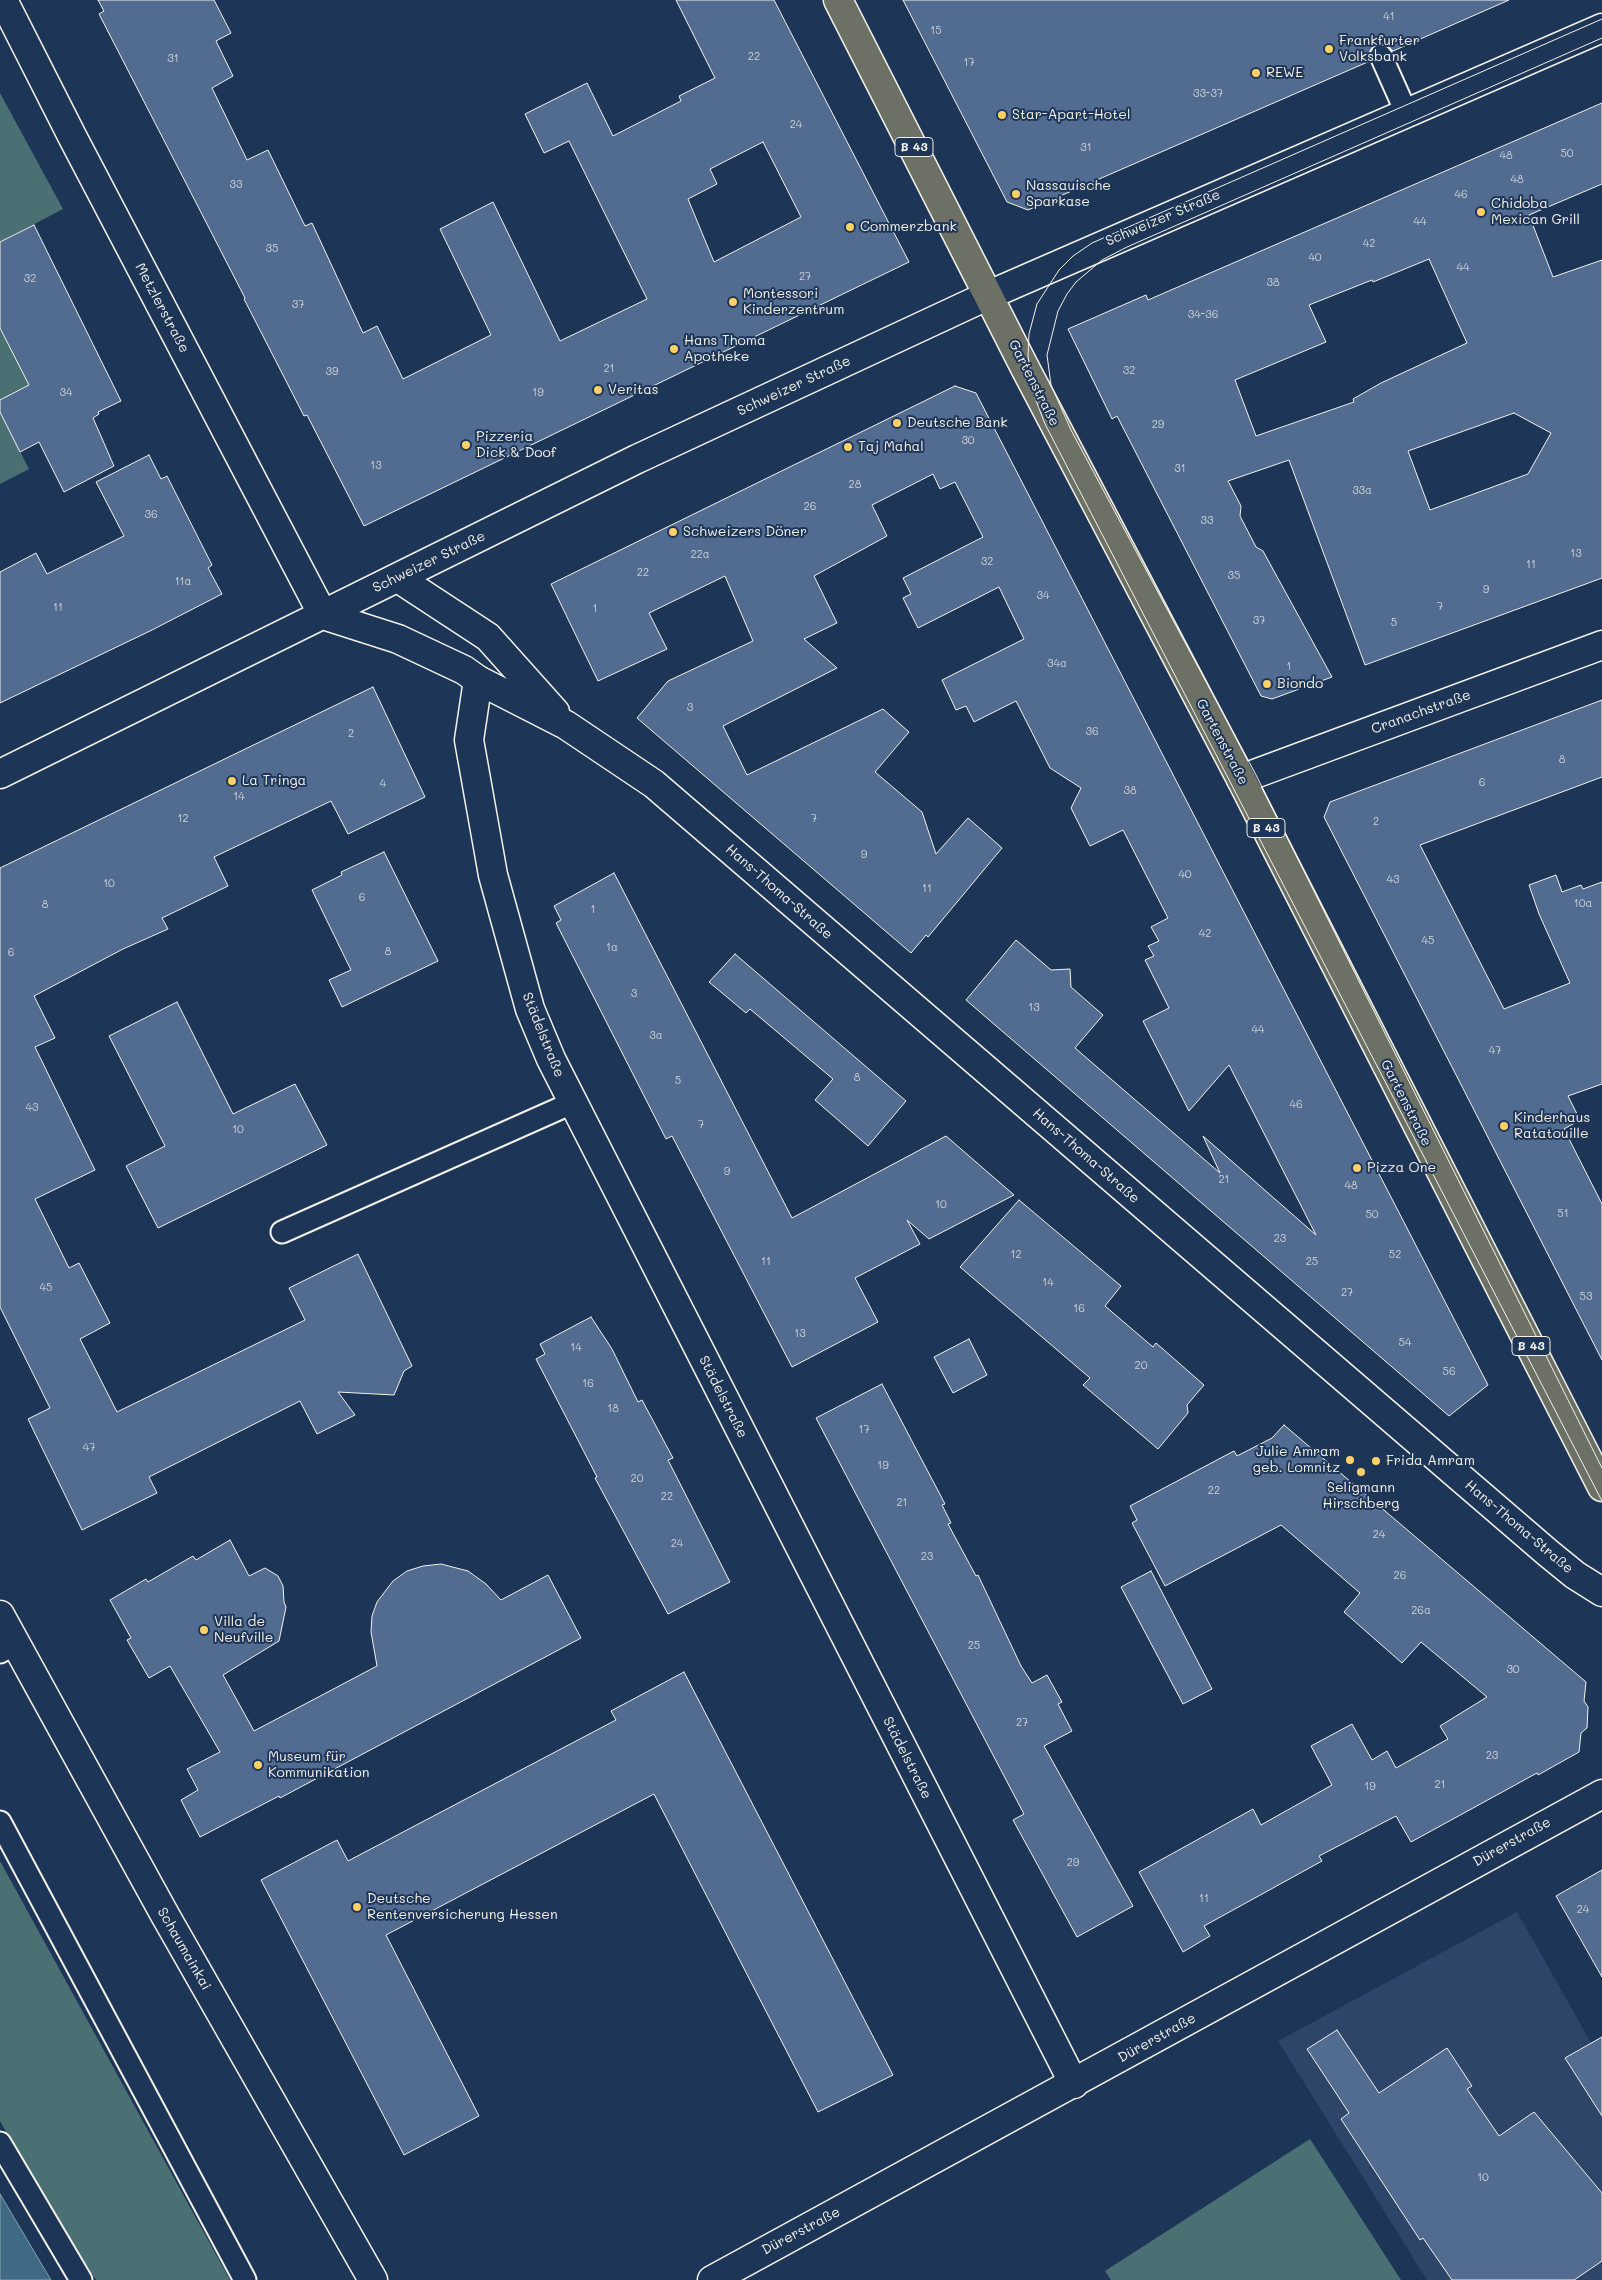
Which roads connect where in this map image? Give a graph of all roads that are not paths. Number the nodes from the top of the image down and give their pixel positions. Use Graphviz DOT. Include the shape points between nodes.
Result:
graph roads {
  1 [pos="3,0"];
  2 [pos="838,0"];
  3 [pos="1602,28"];
  4 [pos="1381,56"];
  5 [pos="1406,112"];
  6 [pos="989,294"];
  7 [pos="398,578"];
  8 [pos="323,615"];
  9 [pos="1602,645"];
  10 [pos="478,680"];
  11 [pos="566,725"];
  12 [pos="0,774"];
  13 [pos="1241,779"];
  14 [pos="572,1103"];
  15 [pos="282,1232"];
  16 [pos="1602,1487"];
  17 [pos="1602,1592"];
  18 [pos="0,1615"];
  19 [pos="8,1648"];
  20 [pos="1602,1794"];
  21 [pos="0,1822"];
  22 [pos="1074,2084"];
  23 [pos="0,2142"];
  24 [pos="81,2280"];
  25 [pos="245,2280"];
  26 [pos="373,2280"];
  27 [pos="712,2280"];
  1 -- 8 [label="main road, Metzlerstraße"];
  2 -- 6 [label="main road, Gartenstraße / B 43"];
  3 -- 5 [label="main road, Schweizer Straße"];
  4 -- 5 [label="lane"];
  5 -- 6 [label="main road, Schweizer Straße"];
  6 -- 7 [label="main road, Schweizer Straße" via="637,459"];
  6 -- 13 [label="main road, Gartenstraße / B 43"];
  7 -- 8 [label="main road, Schweizer Straße"];
  7 -- 11 [label="main road, Hans-Thoma-Straße" via="488,637"];
  8 -- 10 [label="main road, Hans-Thoma-Straße" via="398,639 464,670"];
  8 -- 12 [label="main road, Schweizer Straße"];
  9 -- 13 [label="main road, Cranachstraße"];
  10 -- 11 [label="main road, Hans-Thoma-Straße"];
  10 -- 14 [label="main road, Städelstraße" via="470,740 493,874 530,1009"];
  11 -- 17 [label="main road, Hans-Thoma-Straße" via="654,784 1536,1543"];
  13 -- 16 [label="main road, Gartenstraße / B 43"];
  14 -- 15 [label="lane"];
  14 -- 22 [label="main road, Städelstraße"];
  18 -- 19 [label="main road, Schaumainkai"];
  19 -- 26 [label="main road, Schaumainkai"];
  20 -- 22 [label="main road, Dürerstraße"];
  21 -- 25 [label="lane"];
  22 -- 27 [label="main road, Dürerstraße"];
  23 -- 24 [label="lane"];
}
